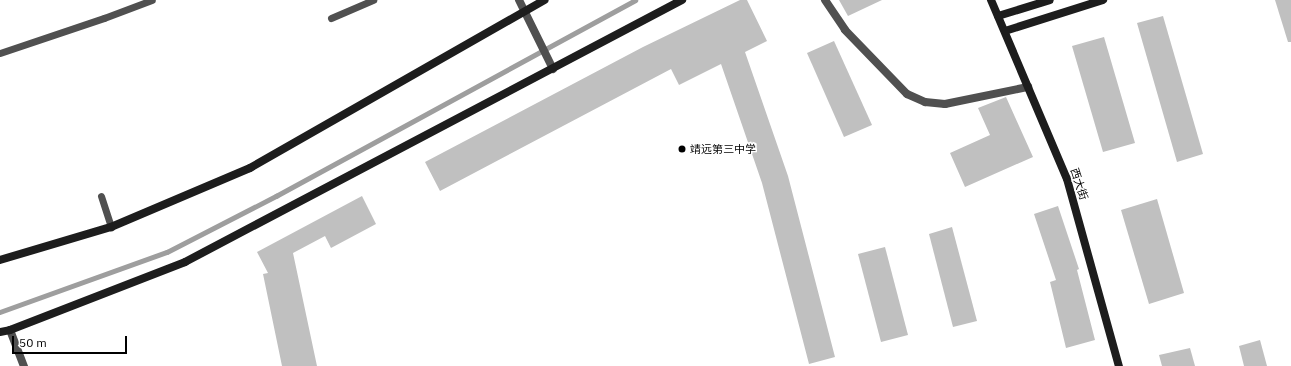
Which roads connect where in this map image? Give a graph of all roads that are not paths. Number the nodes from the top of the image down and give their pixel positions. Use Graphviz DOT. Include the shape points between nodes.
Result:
graph roads {
  1 [pos="152,0"];
  2 [pos="373,0"];
  3 [pos="519,0"];
  4 [pos="545,0"];
  5 [pos="682,0"];
  6 [pos="825,0"];
  7 [pos="991,0"];
  8 [pos="1050,0"];
  9 [pos="1103,0"];
  10 [pos="524,11"];
  11 [pos="998,16"];
  12 [pos="331,18"];
  13 [pos="1005,31"];
  14 [pos="0,53"];
  15 [pos="553,69"];
  16 [pos="1028,87"];
  17 [pos="101,196"];
  18 [pos="111,227"];
  19 [pos="0,260"];
  20 [pos="10,330"];
  21 [pos="0,332"];
  22 [pos="24,366"];
  23 [pos="1119,366"];
  1 -- 14 [label="lane"];
  2 -- 12 [label="lane"];
  3 -- 10 [label="street"];
  4 -- 10 [label="main road"];
  5 -- 15 [label="main road"];
  6 -- 16 [label="street" via="845,30 907,94 916,98 945,104"];
  7 -- 11 [label="main road, 西大街"];
  8 -- 11 [label="main road"];
  9 -- 13 [label="main road"];
  10 -- 15 [label="street"];
  10 -- 18 [label="main road" via="250,168"];
  11 -- 13 [label="main road, 西大街"];
  13 -- 16 [label="main road, 西大街"];
  15 -- 20 [label="main road" via="185,262"];
  16 -- 23 [label="main road, 西大街" via="1067,180"];
  17 -- 18 [label="lane"];
  18 -- 19 [label="main road"];
  20 -- 21 [label="main road"];
  20 -- 22 [label="street"];
}
